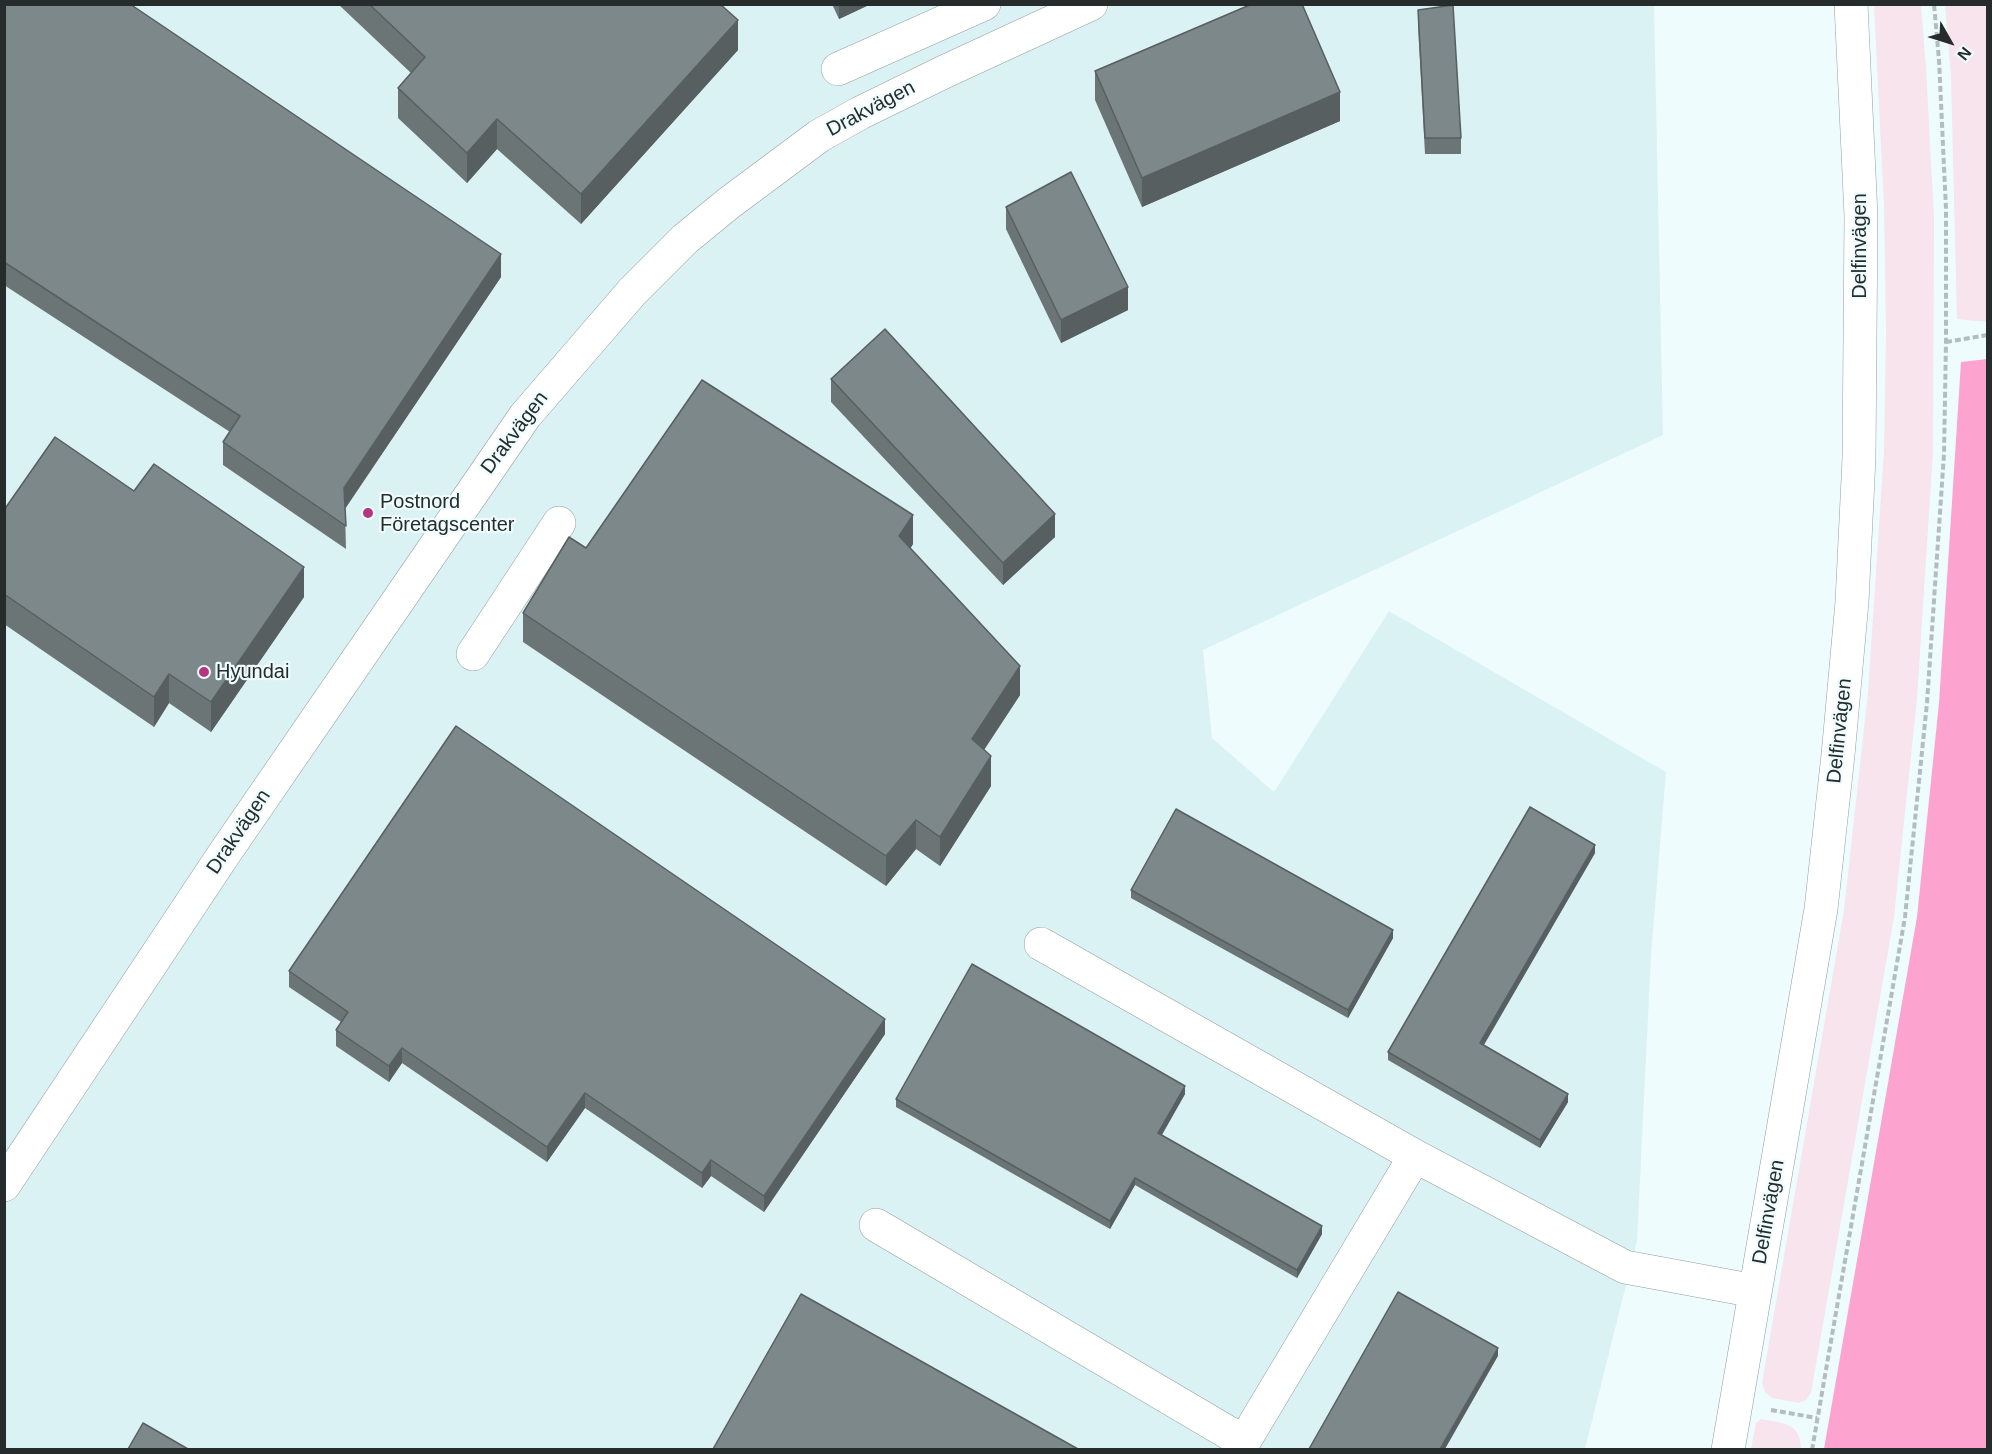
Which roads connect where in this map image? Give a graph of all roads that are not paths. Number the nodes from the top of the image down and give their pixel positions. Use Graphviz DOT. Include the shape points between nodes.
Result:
graph roads {
  1 [pos="984,4"];
  2 [pos="1091,4"];
  3 [pos="1851,4"];
  4 [pos="838,69"];
  5 [pos="559,523"];
  6 [pos="473,654"];
  7 [pos="1041,944"];
  8 [pos="1415,1156"];
  9 [pos="4,1185"];
  10 [pos="876,1225"];
  11 [pos="1755,1291"];
  12 [pos="1241,1446"];
  13 [pos="1728,1449"];
  1 -- 4 [label="street"];
  2 -- 9 [label="street, Drakvägen" via="819,136 685,239 632,292 525,416 224,854"];
  3 -- 11 [label="street, Delfinvägen" via="1861,216 1859,458 1852,602 1821,909"];
  5 -- 6 [label="street"];
  7 -- 8 [label="street"];
  8 -- 11 [label="street" via="1625,1267"];
  8 -- 12 [label="street"];
  10 -- 12 [label="street"];
  11 -- 13 [label="street, Delfinvägen"];
}
